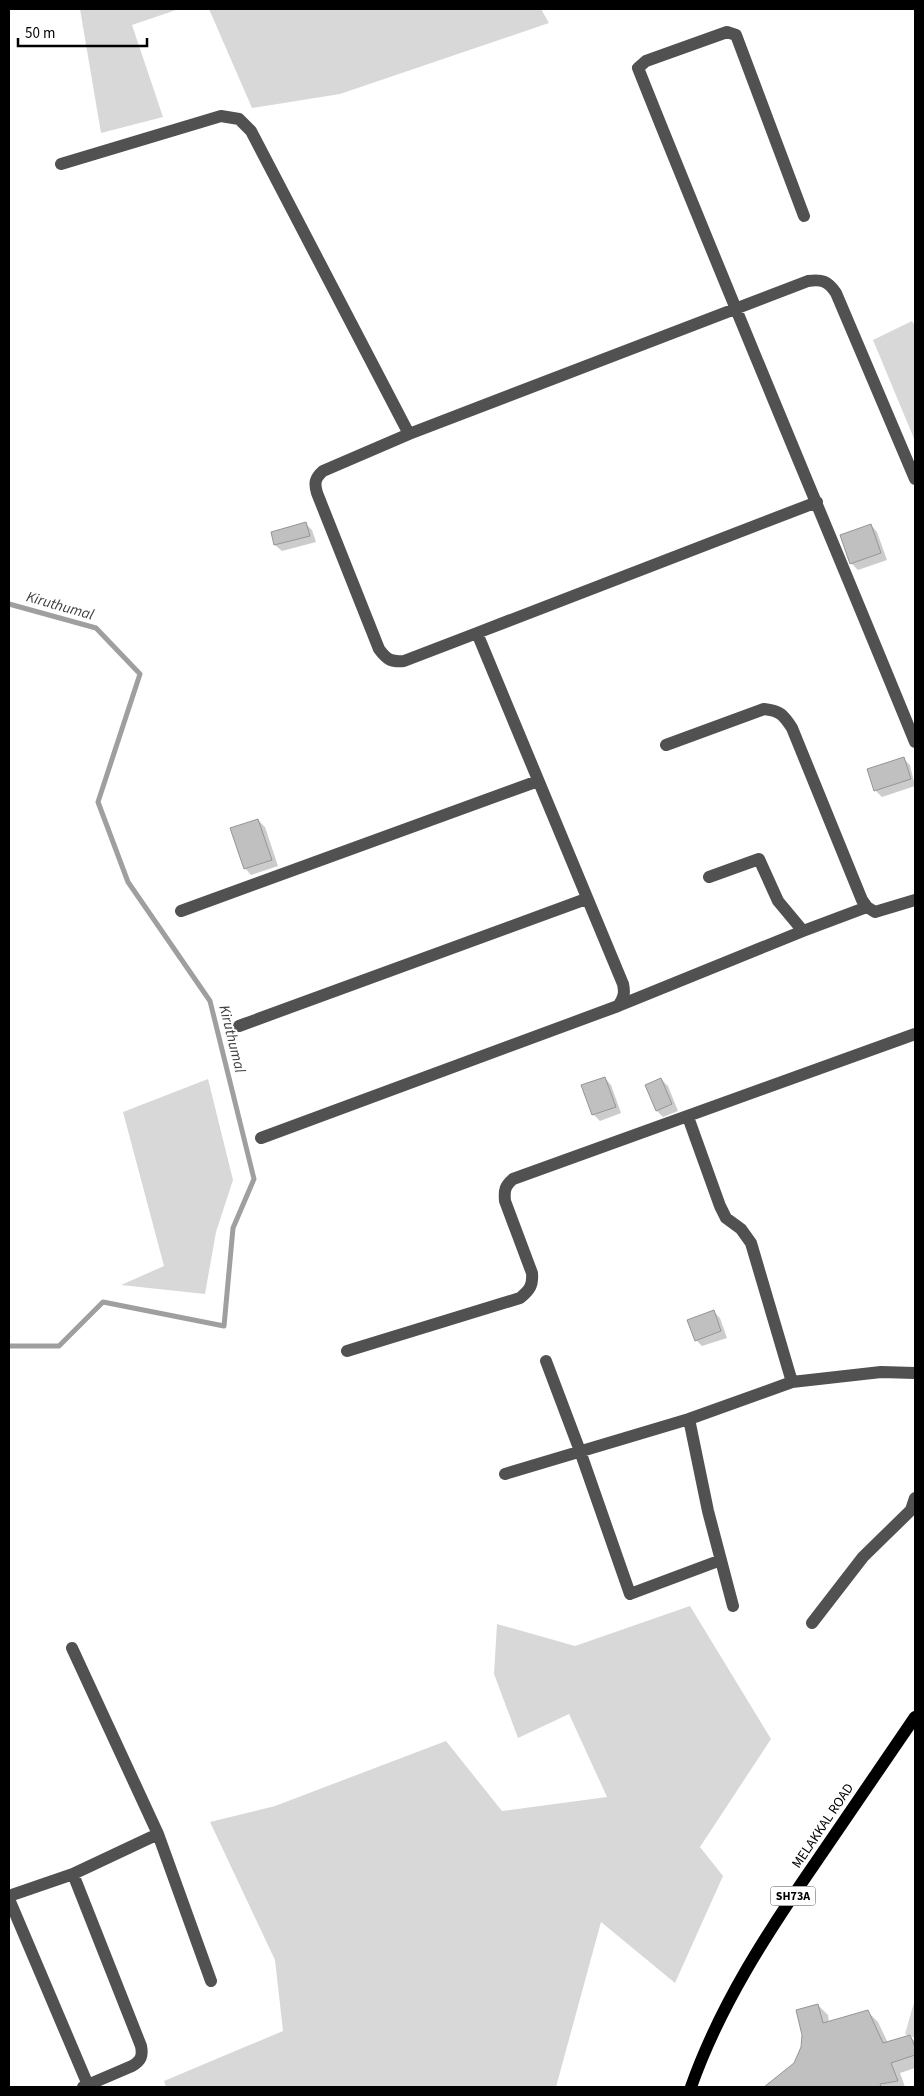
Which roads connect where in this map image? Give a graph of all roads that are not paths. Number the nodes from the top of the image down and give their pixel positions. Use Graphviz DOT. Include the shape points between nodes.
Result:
graph roads {
  1 [pos="62,164"];
  2 [pos="804,216"];
  3 [pos="735,310"];
  4 [pos="409,434"];
  5 [pos="915,479"];
  6 [pos="817,502"];
  7 [pos="477,633"];
  8 [pos="915,742"];
  9 [pos="666,745"];
  10 [pos="538,780"];
  11 [pos="710,877"];
  12 [pos="586,899"];
  13 [pos="915,900"];
  14 [pos="867,907"];
  15 [pos="181,911"];
  16 [pos="803,931"];
  17 [pos="618,1006"];
  18 [pos="239,1026"];
  19 [pos="915,1034"];
  20 [pos="688,1117"];
  21 [pos="261,1138"];
  22 [pos="347,1351"];
  23 [pos="546,1361"];
  24 [pos="915,1373"];
  25 [pos="792,1382"];
  26 [pos="689,1419"];
  27 [pos="580,1452"];
  28 [pos="504,1474"];
  29 [pos="915,1498"];
  30 [pos="721,1560"];
  31 [pos="733,1606"];
  32 [pos="812,1622"];
  33 [pos="72,1648"];
  34 [pos="915,1717"];
  35 [pos="158,1834"];
  36 [pos="73,1874"];
  37 [pos="9,1897"];
  38 [pos="211,1981"];
  39 [pos="85,2086"];
  40 [pos="691,2087"];
  1 -- 4 [label="street" via="220,116 239,119 251,131"];
  2 -- 3 [label="street" via="736,34 727,32 646,61 638,68"];
  3 -- 4 [label="street"];
  3 -- 5 [label="street" via="808,281 820,279 829,283"];
  3 -- 6 [label="street"];
  4 -- 7 [label="street" via="323,471 314,485 379,649 386,658 393,662 404,661"];
  6 -- 7 [label="street"];
  6 -- 8 [label="street"];
  7 -- 10 [label="street"];
  9 -- 14 [label="street" via="764,709 777,710 792,728"];
  10 -- 12 [label="street"];
  10 -- 15 [label="street"];
  11 -- 16 [label="street" via="759,859 778,901"];
  12 -- 17 [label="street" via="623,984 625,992"];
  12 -- 18 [label="street"];
  13 -- 14 [label="street" via="875,912"];
  14 -- 16 [label="street"];
  16 -- 17 [label="street"];
  17 -- 21 [label="street"];
  19 -- 20 [label="street"];
  20 -- 22 [label="street" via="513,1179 507,1185 505,1201 532,1273 529,1291 520,1298"];
  20 -- 25 [label="street" via="720,1206 726,1218 741,1229 751,1243"];
  23 -- 27 [label="street"];
  24 -- 25 [label="street" via="881,1372"];
  25 -- 26 [label="street"];
  26 -- 27 [label="street"];
  26 -- 30 [label="street"];
  27 -- 28 [label="street"];
  27 -- 30 [label="street" via="630,1594"];
  29 -- 32 [label="street" via="911,1510 863,1557"];
  30 -- 31 [label="street"];
  33 -- 35 [label="street"];
  34 -- 40 [label="main road, MELAKKAL ROAD / SH73A" via="760,1944 701,2058"];
  35 -- 36 [label="street"];
  35 -- 38 [label="street"];
  36 -- 37 [label="street"];
  36 -- 39 [label="street" via="143,2054 140,2062"];
  37 -- 39 [label="street"];
}
